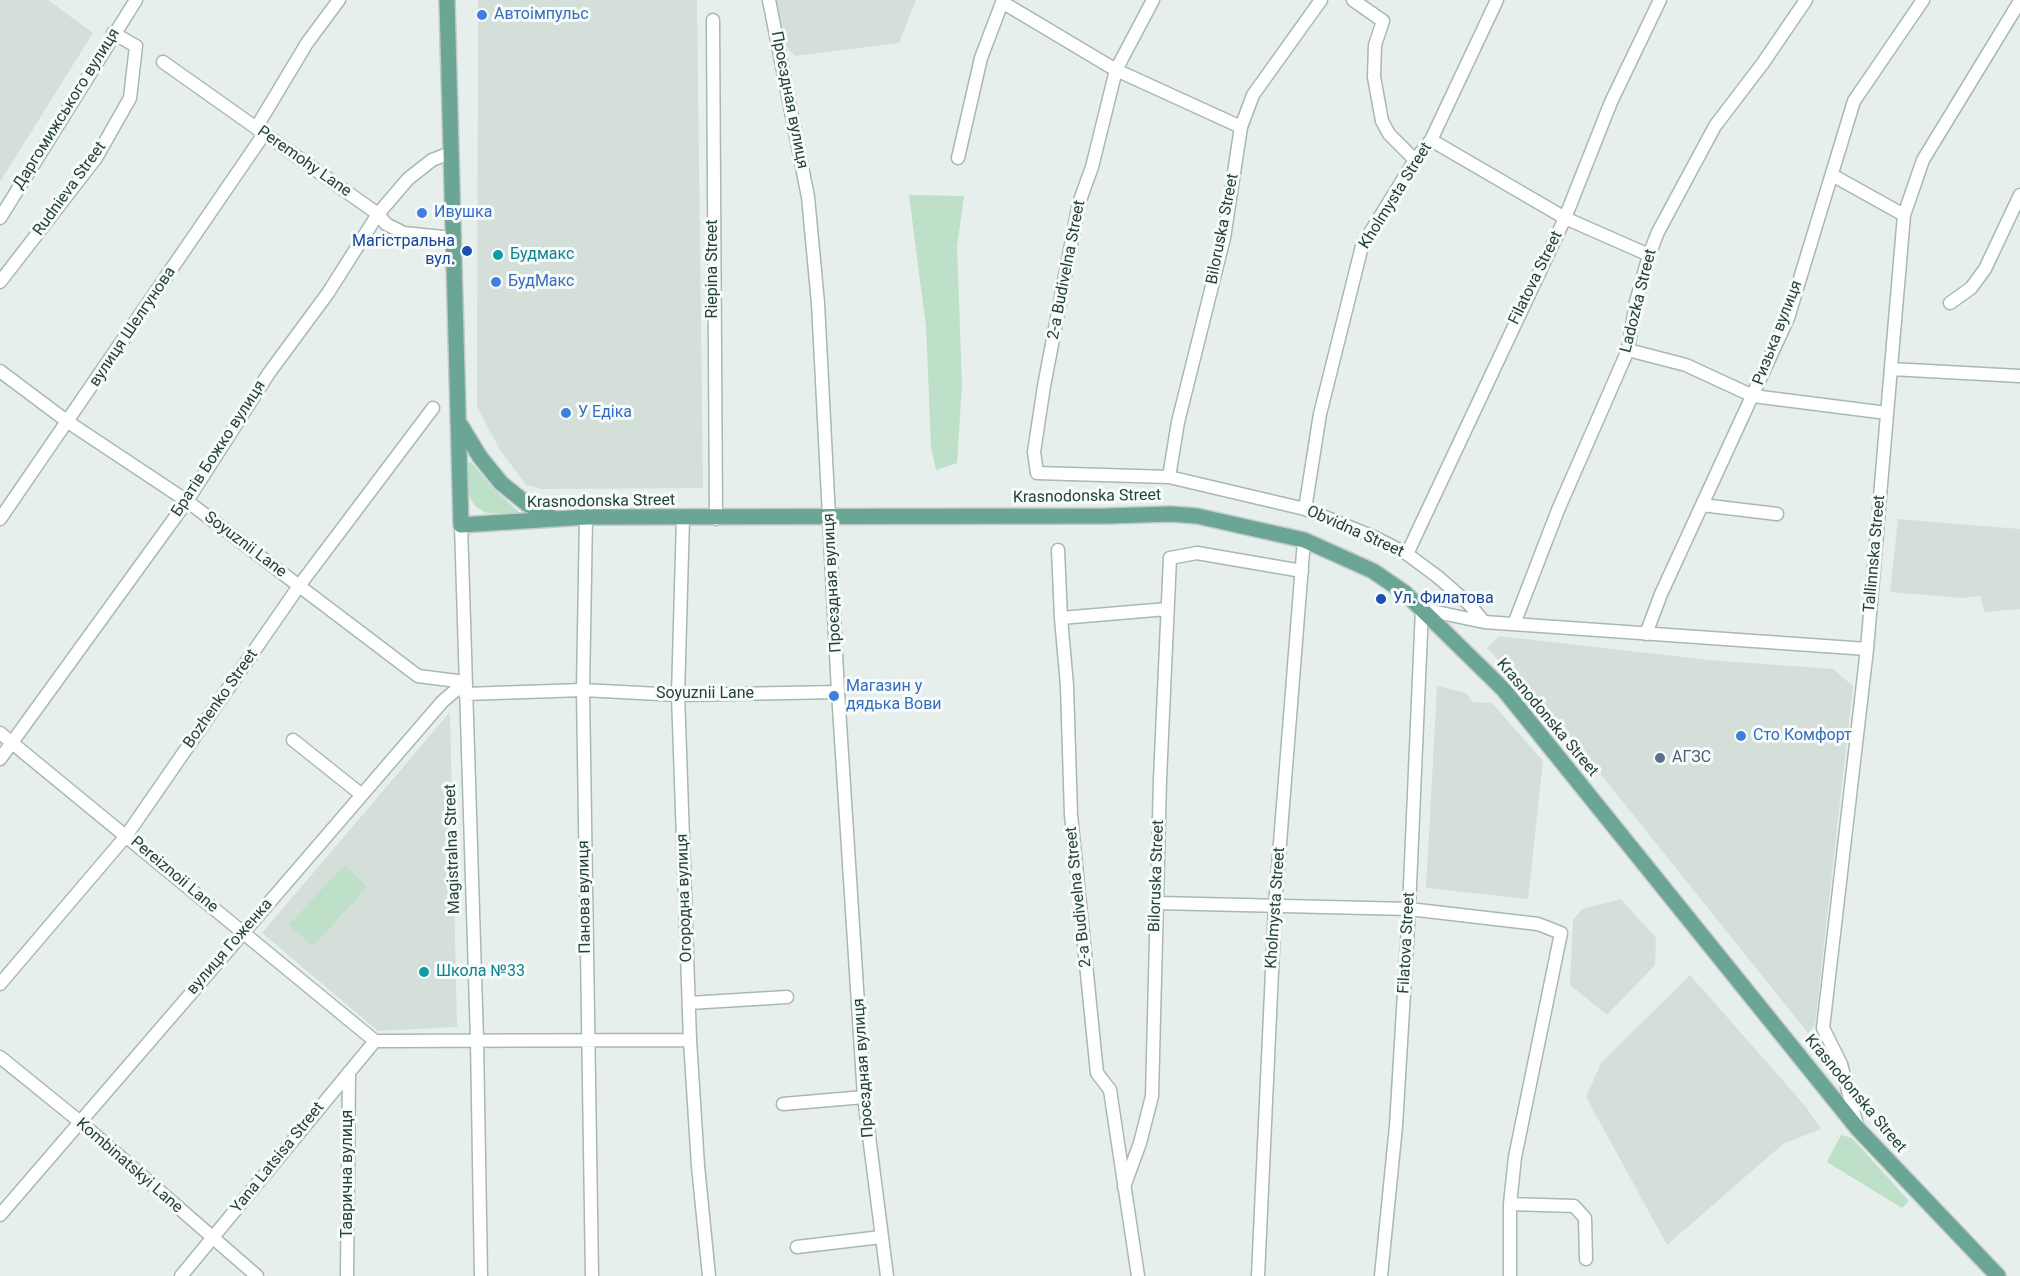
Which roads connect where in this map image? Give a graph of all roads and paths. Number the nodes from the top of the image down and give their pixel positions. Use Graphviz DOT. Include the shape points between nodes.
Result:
graph roads {
  1 [pos="136,0"];
  2 [pos="339,0"];
  3 [pos="447,0"];
  4 [pos="769,0"];
  5 [pos="1153,0"];
  6 [pos="1321,0"];
  7 [pos="1353,0"];
  8 [pos="1497,0"];
  9 [pos="1660,0"];
  10 [pos="1806,0"];
  11 [pos="1923,0"];
  12 [pos="1003,1"];
  13 [pos="2020,2"];
  14 [pos="713,20"];
  15 [pos="113,33"];
  16 [pos="163,62"];
  17 [pos="1116,70"];
  18 [pos="1241,127"];
  19 [pos="260,131"];
  20 [pos="1431,140"];
  21 [pos="450,153"];
  22 [pos="958,158"];
  23 [pos="1415,160"];
  24 [pos="1832,175"];
  25 [pos="2020,195"];
  26 [pos="378,214"];
  27 [pos="1904,215"];
  28 [pos="1565,218"];
  29 [pos="0,219"];
  30 [pos="452,238"];
  31 [pos="1649,255"];
  32 [pos="0,282"];
  33 [pos="1950,303"];
  34 [pos="1628,350"];
  35 [pos="1891,369"];
  36 [pos="0,371"];
  37 [pos="2020,376"];
  38 [pos="1753,396"];
  39 [pos="432,408"];
  40 [pos="1887,413"];
  41 [pos="458,421"];
  42 [pos="68,422"];
  43 [pos="1037,473"];
  44 [pos="1169,477"];
  45 [pos="187,501"];
  46 [pos="1702,505"];
  47 [pos="1305,508"];
  48 [pos="1777,514"];
  49 [pos="830,516"];
  50 [pos="586,517"];
  51 [pos="683,518"];
  52 [pos="0,519"];
  53 [pos="555,519"];
  54 [pos="716,519"];
  55 [pos="461,525"];
  56 [pos="1304,540"];
  57 [pos="1058,550"];
  58 [pos="1407,554"];
  59 [pos="1302,571"];
  60 [pos="299,586"];
  61 [pos="1167,609"];
  62 [pos="1422,609"];
  63 [pos="1061,618"];
  64 [pos="1484,622"];
  65 [pos="1514,624"];
  66 [pos="1646,634"];
  67 [pos="1867,649"];
  68 [pos="465,688"];
  69 [pos="583,690"];
  70 [pos="838,692"];
  71 [pos="678,695"];
  72 [pos="0,733"];
  73 [pos="293,740"];
  74 [pos="13,744"];
  75 [pos="0,759"];
  76 [pos="362,795"];
  77 [pos="126,836"];
  78 [pos="1158,903"];
  79 [pos="1275,906"];
  80 [pos="1409,909"];
  81 [pos="242,933"];
  82 [pos="0,984"];
  83 [pos="787,997"];
  84 [pos="689,1003"];
  85 [pos="587,1039"];
  86 [pos="477,1040"];
  87 [pos="690,1040"];
  88 [pos="375,1041"];
  89 [pos="0,1057"];
  90 [pos="349,1072"];
  91 [pos="864,1097"];
  92 [pos="783,1104"];
  93 [pos="79,1121"];
  94 [pos="1858,1129"];
  95 [pos="1124,1190"];
  96 [pos="1510,1204"];
  97 [pos="0,1215"];
  98 [pos="881,1237"];
  99 [pos="212,1239"];
  100 [pos="797,1247"];
  101 [pos="1586,1259"];
  102 [pos="181,1276"];
  103 [pos="257,1276"];
  104 [pos="347,1276"];
  105 [pos="481,1276"];
  106 [pos="592,1276"];
  107 [pos="709,1276"];
  108 [pos="887,1276"];
  109 [pos="1138,1276"];
  110 [pos="1258,1276"];
  111 [pos="1382,1276"];
  112 [pos="1510,1276"];
  113 [pos="1998,1276"];
  1 -- 15 [label="street, Даргомижського вулиця"];
  2 -- 19 [label="street, вулиця Шелгунова" via="307,43"];
  3 -- 21 [label="main road"];
  4 -- 49 [label="street, Проєздная вулиця" via="808,196 819,303"];
  5 -- 17 [label="street, 2-a Budivelna Street"];
  6 -- 18 [label="street, Biloruska Street" via="1253,95"];
  7 -- 23 [label="street" via="1383,21 1376,45 1374,77 1382,121 1389,134"];
  8 -- 20 [label="street, Kholmysta Street"];
  9 -- 28 [label="street, Filatova Street" via="1611,102"];
  10 -- 31 [label="street, Ladozka Street" via="1715,126"];
  11 -- 24 [label="street, Ризька вулиця" via="1854,102"];
  12 -- 17 [label="street"];
  12 -- 22 [label="street" via="981,58"];
  13 -- 27 [label="street, Tallinnska Street" via="1923,160"];
  14 -- 54 [label="street, Riepina Street"];
  15 -- 29 [label="street, Даргомижського вулиця"];
  15 -- 32 [label="street, Rudnieva Street" via="136,46 130,98 96,158"];
  16 -- 19 [label="street, Peremohy Lane"];
  17 -- 18 [label="street"];
  17 -- 43 [label="street, 2-a Budivelna Street" via="1077,214 1044,386 1034,452"];
  18 -- 44 [label="street, Biloruska Street" via="1224,238 1178,422"];
  19 -- 26 [label="street, Peremohy Lane"];
  19 -- 42 [label="street, вулиця Шелгунова"];
  20 -- 23 [label="street, Kholmysta Street"];
  20 -- 28 [label="street"];
  21 -- 26 [label="street, Братів Божко вулиця" via="432,160 408,178"];
  21 -- 30 [label="main road"];
  23 -- 47 [label="street, Kholmysta Street" via="1362,246 1320,414"];
  24 -- 27 [label="street"];
  24 -- 38 [label="street, Ризька вулиця" via="1788,318"];
  25 -- 33 [label="street" via="1985,269 1971,288"];
  26 -- 30 [label="street, Peremohy Lane" via="386,224 404,233"];
  26 -- 45 [label="street, Братів Божко вулиця"];
  27 -- 35 [label="street, Tallinnska Street"];
  28 -- 31 [label="street"];
  28 -- 58 [label="street, Filatova Street"];
  30 -- 41 [label="main road, Magistralna Street"];
  31 -- 34 [label="street, Ladozka Street"];
  34 -- 38 [label="street" via="1686,365"];
  34 -- 65 [label="street, Ladozka Street" via="1558,510"];
  35 -- 37 [label="street"];
  35 -- 40 [label="street, Tallinnska Street"];
  36 -- 42 [label="street, Soyuznii Lane"];
  38 -- 40 [label="street"];
  38 -- 46 [label="street, Ризька вулиця"];
  39 -- 60 [label="street, Bozhenko Street"];
  40 -- 67 [label="street, Tallinnska Street"];
  41 -- 53 [label="main road" via="501,483 527,504"];
  41 -- 55 [label="main road, Magistralna Street"];
  42 -- 45 [label="street, Soyuznii Lane"];
  42 -- 52 [label="street, вулиця Шелгунова"];
  43 -- 44 [label="street, Obvidna Street"];
  44 -- 47 [label="street, Obvidna Street"];
  45 -- 60 [label="street, Soyuznii Lane"];
  45 -- 74 [label="street, Братів Божко вулиця"];
  46 -- 48 [label="street"];
  46 -- 66 [label="street, Ризька вулиця"];
  47 -- 58 [label="street, Obvidna Street"];
  49 -- 54 [label="main road, Krasnodonska Street"];
  49 -- 56 [label="main road, Krasnodonska Street" via="1171,514 1197,516"];
  49 -- 70 [label="street, Проєздная вулиця"];
  50 -- 51 [label="main road, Krasnodonska Street"];
  50 -- 53 [label="main road, Krasnodonska Street"];
  50 -- 69 [label="street, Панова вулиця"];
  51 -- 54 [label="main road, Krasnodonska Street"];
  51 -- 71 [label="street, Огородна вулиця"];
  53 -- 55 [label="main road, Krasnodonska Street"];
  55 -- 68 [label="street, Magistralna Street"];
  56 -- 59 [label="street, Kholmysta Street"];
  56 -- 62 [label="main road, Krasnodonska Street" via="1373,571"];
  57 -- 63 [label="street, 2-a Budivelna Street"];
  58 -- 64 [label="street, Obvidna Street" via="1470,605"];
  59 -- 61 [label="street, Biloruska Street" via="1197,553 1170,558"];
  59 -- 79 [label="street, Kholmysta Street"];
  60 -- 68 [label="street, Soyuznii Lane" via="418,676"];
  60 -- 77 [label="street, Bozhenko Street"];
  61 -- 63 [label="street"];
  61 -- 78 [label="street, Biloruska Street"];
  62 -- 64 [label="street"];
  62 -- 80 [label="street, Filatova Street"];
  62 -- 94 [label="main road, Krasnodonska Street" via="1504,690"];
  63 -- 95 [label="street, 2-a Budivelna Street" via="1071,815 1097,1073 1110,1090"];
  64 -- 65 [label="street"];
  65 -- 66 [label="street"];
  66 -- 67 [label="street"];
  67 -- 94 [label="street, Tallinnska Street" via="1823,1028 1841,1064"];
  68 -- 69 [label="street, Soyuznii Lane"];
  68 -- 76 [label="street, вулиця Гоженка" via="442,702"];
  68 -- 86 [label="street, Magistralna Street"];
  69 -- 71 [label="street, Soyuznii Lane"];
  69 -- 85 [label="street, Панова вулиця"];
  70 -- 71 [label="street, Soyuznii Lane"];
  70 -- 91 [label="street, Проєздная вулиця"];
  71 -- 84 [label="street, Огородна вулиця"];
  72 -- 74 [label="street, Pereiznoii Lane"];
  73 -- 76 [label="street"];
  74 -- 75 [label="street, Братів Божко вулиця"];
  74 -- 77 [label="street, Pereiznoii Lane"];
  76 -- 81 [label="street, вулиця Гоженка"];
  77 -- 81 [label="street, Pereiznoii Lane"];
  77 -- 82 [label="street, Bozhenko Street"];
  78 -- 79 [label="street"];
  78 -- 95 [label="street, Biloruska Street" via="1152,1096"];
  79 -- 80 [label="street"];
  79 -- 110 [label="street, Kholmysta Street"];
  80 -- 96 [label="street" via="1538,924 1561,933 1515,1157"];
  80 -- 111 [label="street, Filatova Street"];
  81 -- 88 [label="street, Pereiznoii Lane"];
  81 -- 93 [label="street, вулиця Гоженка"];
  83 -- 84 [label="street"];
  84 -- 87 [label="street, Огородна вулиця"];
  85 -- 86 [label="street"];
  85 -- 87 [label="street"];
  85 -- 106 [label="street, Панова вулиця"];
  86 -- 88 [label="street"];
  86 -- 105 [label="street, Magistralna Street"];
  87 -- 107 [label="street, Огородна вулиця"];
  88 -- 90 [label="street, Yana Latsisa Street"];
  89 -- 93 [label="street, Kombinatskyi Lane"];
  90 -- 99 [label="street, Yana Latsisa Street"];
  90 -- 104 [label="street, Таврична вулиця"];
  91 -- 92 [label="street"];
  91 -- 98 [label="street, Проєздная вулиця"];
  93 -- 97 [label="street, вулиця Гоженка"];
  93 -- 99 [label="street, Kombinatskyi Lane"];
  94 -- 113 [label="main road, Krasnodonska Street"];
  95 -- 109 [label="street, 2-a Budivelna Street"];
  96 -- 101 [label="street" via="1574,1206 1585,1218"];
  96 -- 112 [label="street"];
  98 -- 100 [label="street"];
  98 -- 108 [label="street, Проєздная вулиця"];
  99 -- 102 [label="street, Yana Latsisa Street"];
  99 -- 103 [label="street, Kombinatskyi Lane"];
}
